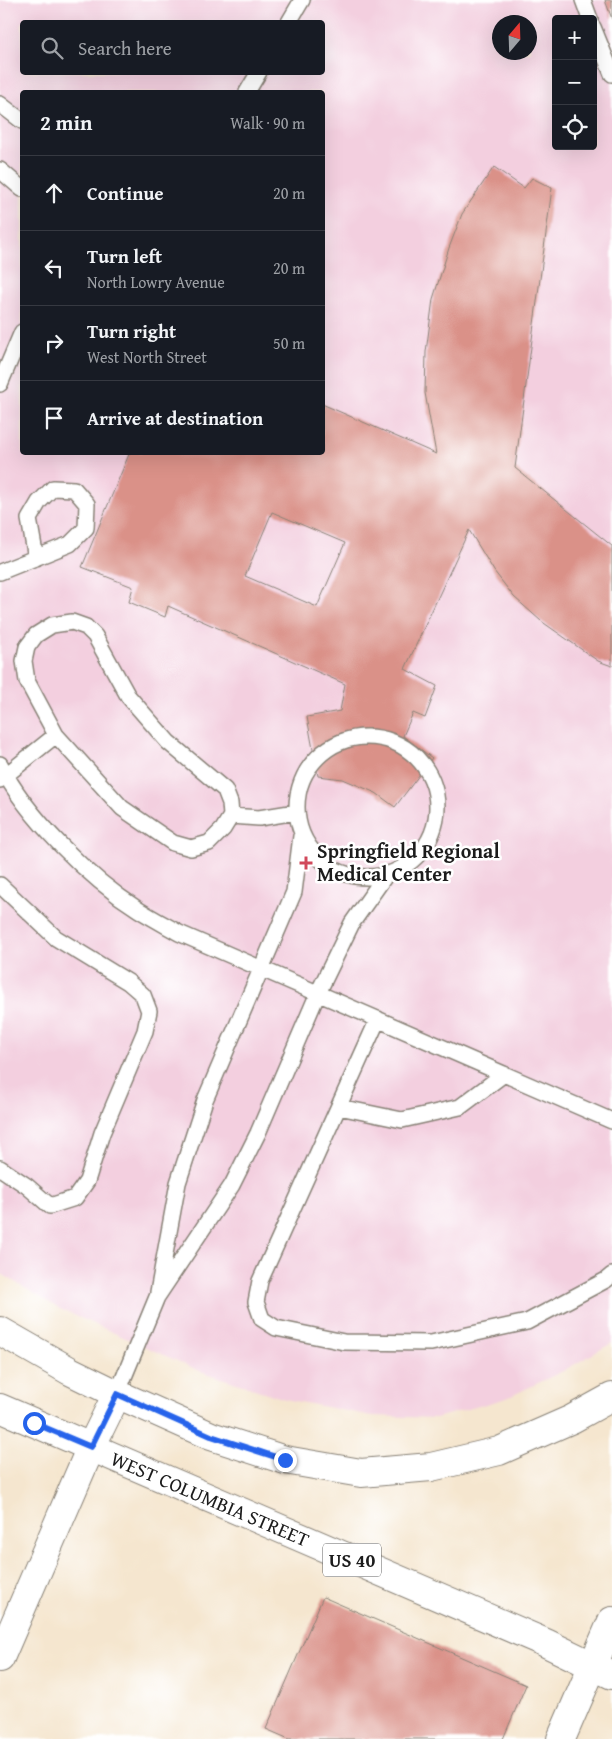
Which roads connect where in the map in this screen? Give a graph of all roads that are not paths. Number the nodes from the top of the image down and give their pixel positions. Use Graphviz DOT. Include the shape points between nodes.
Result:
graph roads {
  1 [pos="302,0"];
  2 [pos="583,0"];
  3 [pos="589,15"];
  4 [pos="290,20"];
  5 [pos="597,37"];
  6 [pos="612,74"];
  7 [pos="257,75"];
  8 [pos="248,90"];
  9 [pos="0,104"];
  10 [pos="20,119"];
  11 [pos="0,170"];
  12 [pos="20,187"];
  13 [pos="20,337"];
  14 [pos="0,384"];
  15 [pos="36,558"];
  16 [pos="0,572"];
  17 [pos="56,735"];
  18 [pos="2,774"];
  19 [pos="296,812"];
  20 [pos="231,816"];
  21 [pos="301,836"];
  22 [pos="385,876"];
  23 [pos="0,885"];
  24 [pos="261,968"];
  25 [pos="318,993"];
  26 [pos="378,1019"];
  27 [pos="504,1074"];
  28 [pos="339,1106"];
  29 [pos="612,1121"];
  30 [pos="0,1168"];
  31 [pos="612,1275"];
  32 [pos="157,1297"];
  33 [pos="0,1331"];
  34 [pos="117,1394"];
  35 [pos="612,1397"];
  36 [pos="0,1408"];
  37 [pos="91,1447"];
  38 [pos="612,1621"];
  39 [pos="0,1658"];
  40 [pos="602,1670"];
  41 [pos="561,1739"];
  1 -- 4 [label="lane"];
  2 -- 3 [label="lane"];
  5 -- 6 [label="lane"];
  7 -- 8 [label="lane"];
  9 -- 10 [label="lane"];
  11 -- 12 [label="lane"];
  13 -- 14 [label="lane"];
  15 -- 15 [label="lane" via="70,544 86,528 87,504 74,489 53,488 29,519"];
  15 -- 16 [label="lane"];
  17 -- 18 [label="lane"];
  17 -- 20 [label="lane" via="122,808 173,843 191,848 209,843 223,830"];
  17 -- 20 [label="lane" via="27,681 24,661 27,646 36,635 52,625 72,622 86,627 95,636 128,696 168,742 225,790"];
  18 -- 24 [label="lane" via="36,818 84,869 138,909 179,932"];
  19 -- 20 [label="lane" via="259,818"];
  19 -- 21 [label="lane"];
  19 -- 22 [label="lane" via="298,787 309,765 326,749 348,739 373,737 397,743 416,756 430,776 438,800 436,824 425,848 408,866"];
  21 -- 22 [label="lane" via="315,856 337,872 361,878"];
  21 -- 24 [label="lane" via="294,892"];
  22 -- 25 [label="lane" via="352,923"];
  23 -- 30 [label="lane" via="56,938 133,986 143,995 149,1012 146,1031 102,1133 88,1181 76,1198 50,1206"];
  24 -- 25 [label="lane"];
  24 -- 32 [label="lane" via="205,1100 178,1183"];
  25 -- 26 [label="lane"];
  25 -- 32 [label="lane" via="232,1185"];
  26 -- 27 [label="lane"];
  26 -- 28 [label="lane"];
  27 -- 28 [label="lane" via="460,1107 402,1120"];
  27 -- 29 [label="lane"];
  28 -- 31 [label="lane" via="260,1281 256,1302 262,1319 276,1328 344,1342 431,1343 527,1322"];
  32 -- 34 [label="lane"];
  33 -- 34 [label="main road"];
  34 -- 35 [label="main road" via="211,1436 285,1460 361,1473 431,1467 499,1451 572,1419"];
  34 -- 37 [label="main road"];
  36 -- 37 [label="main road, WEST COLUMBIA STREET / US 40"];
  37 -- 39 [label="main road"];
  37 -- 40 [label="main road, WEST COLUMBIA STREET / US 40"];
  38 -- 40 [label="main road"];
  40 -- 41 [label="main road"];
}
